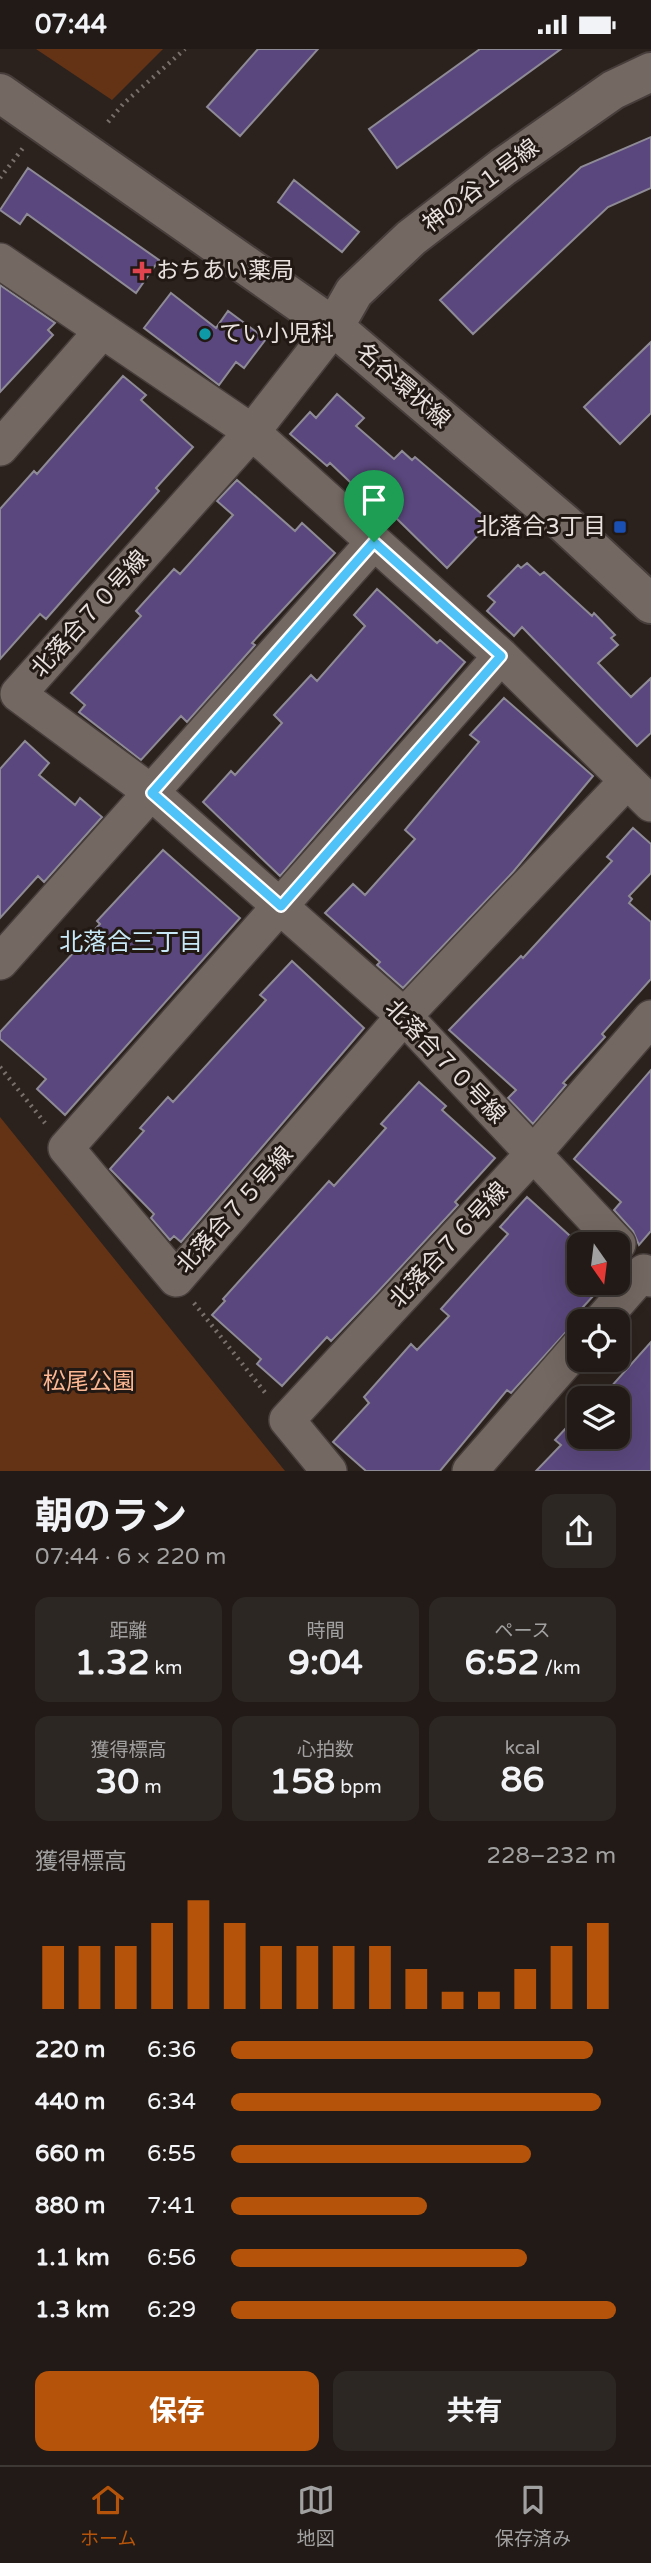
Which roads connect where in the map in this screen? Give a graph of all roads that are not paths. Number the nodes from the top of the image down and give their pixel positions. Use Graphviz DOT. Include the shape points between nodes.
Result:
graph roads {
  1 [pos="651,72"];
  2 [pos="0,93"];
  3 [pos="0,261"];
  4 [pos="334,327"];
  5 [pos="102,331"];
  6 [pos="252,432"];
  7 [pos="0,448"];
  8 [pos="374,542"];
  9 [pos="651,604"];
  10 [pos="501,656"];
  11 [pos="6,697"];
  12 [pos="152,793"];
  13 [pos="639,793"];
  14 [pos="281,906"];
  15 [pos="0,962"];
  16 [pos="404,1016"];
  17 [pos="651,1019"];
  18 [pos="533,1154"];
  19 [pos="607,1232"];
  20 [pos="630,1255"];
  21 [pos="649,1272"];
  22 [pos="613,1309"];
  23 [pos="567,1360"];
  24 [pos="329,1471"];
  25 [pos="470,1471"];
  1 -- 4 [label="street, 神の谷１号線" via="613,90 411,238 354,292"];
  2 -- 4 [label="street, 名谷環状線"];
  3 -- 5 [label="street"];
  4 -- 6 [label="street, 北落合７０号線"];
  4 -- 9 [label="street, 名谷環状線" via="564,523"];
  5 -- 6 [label="street"];
  5 -- 7 [label="street"];
  6 -- 8 [label="street"];
  6 -- 11 [label="street, 北落合７０号線"];
  8 -- 10 [label="street"];
  8 -- 12 [label="street"];
  10 -- 13 [label="street"];
  10 -- 14 [label="street"];
  11 -- 12 [label="street, 北落合７０号線"];
  12 -- 14 [label="street, 北落合７０号線"];
  12 -- 15 [label="street"];
  13 -- 16 [label="street, 北落合７５号線"];
  14 -- 16 [label="street, 北落合７０号線"];
  14 -- 16 [label="street, 北落合７５号線" via="66,1148 176,1279"];
  16 -- 18 [label="street, 北落合７０号線"];
  17 -- 18 [label="street, 北落合７６号線"];
  18 -- 19 [label="street, 北落合７０号線"];
  18 -- 24 [label="street, 北落合７６号線" via="287,1420"];
  20 -- 21 [label="street, 北落合７０号線"];
  21 -- 22 [label="street"];
  23 -- 25 [label="street"];
}
